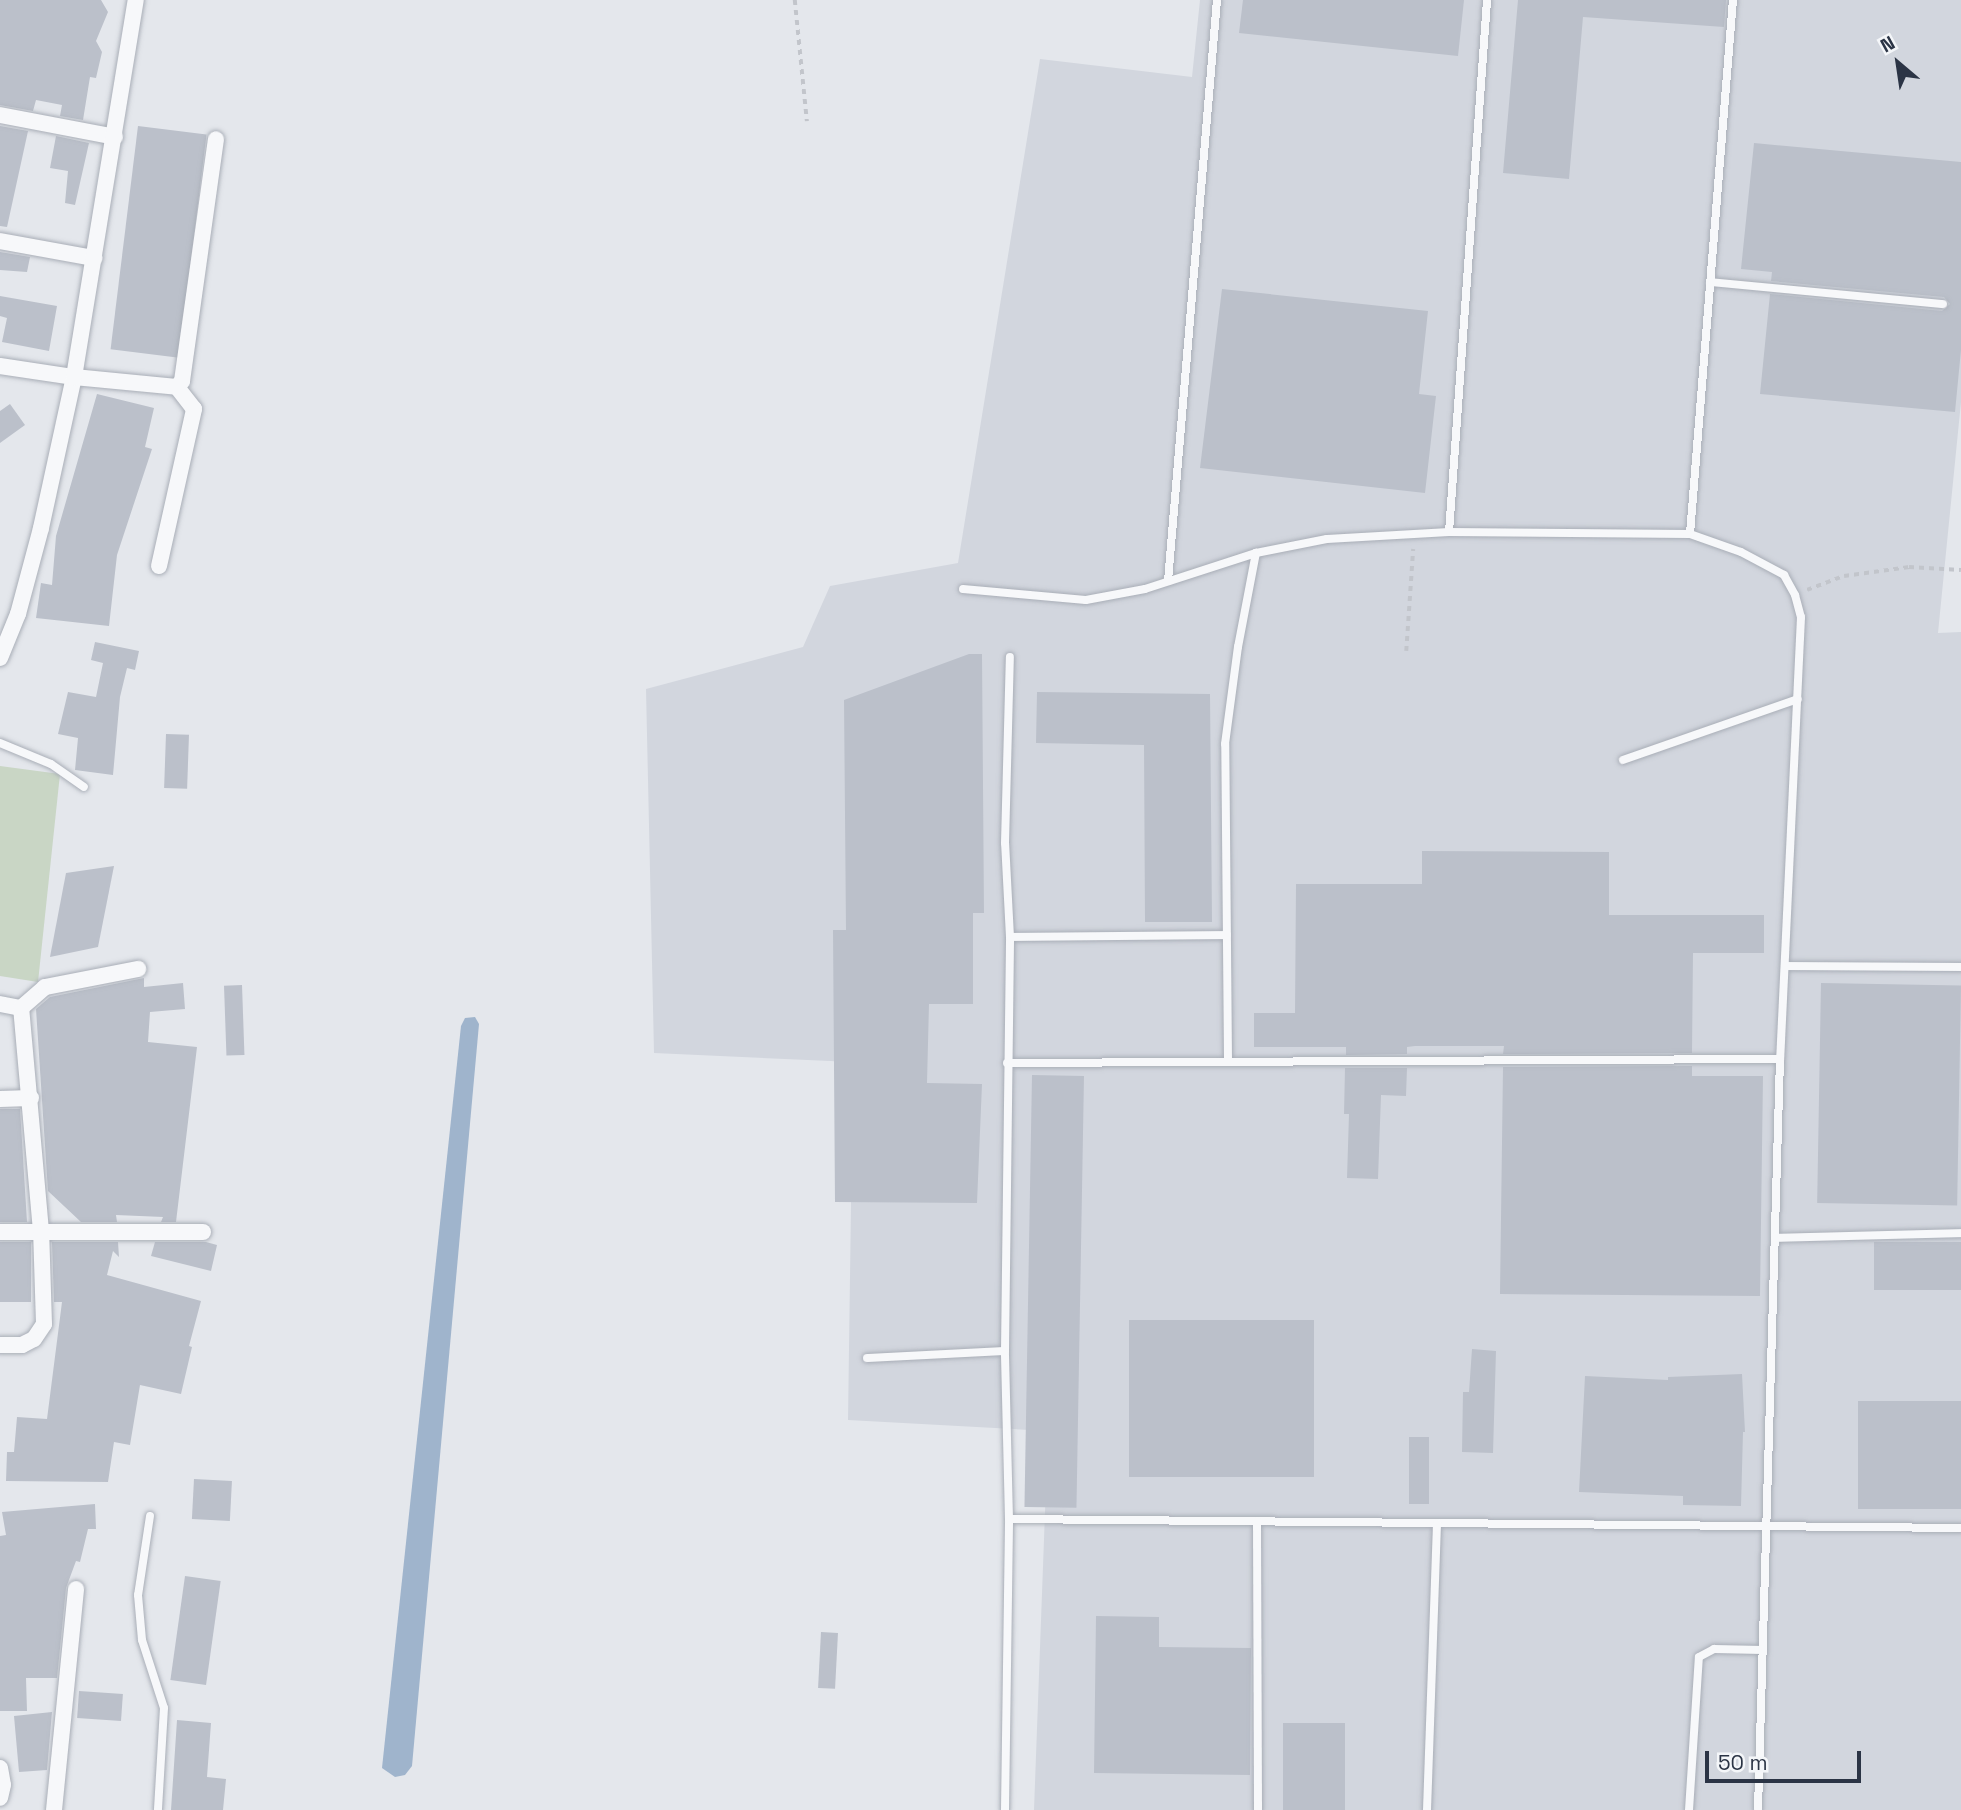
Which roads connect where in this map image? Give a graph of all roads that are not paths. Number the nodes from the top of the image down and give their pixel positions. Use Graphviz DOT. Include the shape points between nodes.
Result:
graph roads {
  1 [pos="136,0"];
  2 [pos="1217,0"];
  3 [pos="1487,0"];
  4 [pos="1733,0"];
  5 [pos="0,115"];
  6 [pos="115,137"];
  7 [pos="216,139"];
  8 [pos="0,241"];
  9 [pos="94,258"];
  10 [pos="1710,282"];
  11 [pos="1943,304"];
  12 [pos="0,366"];
  13 [pos="74,377"];
  14 [pos="177,387"];
  15 [pos="1449,532"];
  16 [pos="1690,534"];
  17 [pos="1256,553"];
  18 [pos="159,566"];
  19 [pos="1168,581"];
  20 [pos="963,589"];
  21 [pos="1010,657"];
  22 [pos="0,658"];
  23 [pos="1798,699"];
  24 [pos="0,743"];
  25 [pos="1623,760"];
  26 [pos="84,787"];
  27 [pos="1227,936"];
  28 [pos="1010,937"];
  29 [pos="1784,966"];
  30 [pos="1961,967"];
  31 [pos="138,969"];
  32 [pos="0,1004"];
  33 [pos="21,1008"];
  34 [pos="1228,1059"];
  35 [pos="1780,1059"];
  36 [pos="1007,1063"];
  37 [pos="31,1098"];
  38 [pos="0,1100"];
  39 [pos="41,1231"];
  40 [pos="0,1232"];
  41 [pos="203,1232"];
  42 [pos="1961,1233"];
  43 [pos="1775,1238"];
  44 [pos="0,1345"];
  45 [pos="1005,1351"];
  46 [pos="867,1358"];
  47 [pos="150,1516"];
  48 [pos="1009,1519"];
  49 [pos="1256,1521"];
  50 [pos="1437,1523"];
  51 [pos="1767,1526"];
  52 [pos="1961,1528"];
  53 [pos="76,1589"];
  54 [pos="1763,1650"];
  55 [pos="0,1768"];
  56 [pos="0,1798"];
  57 [pos="54,1810"];
  58 [pos="158,1810"];
  59 [pos="1005,1810"];
  60 [pos="1258,1810"];
  61 [pos="1427,1810"];
  62 [pos="1689,1810"];
  63 [pos="1758,1810"];
  1 -- 6 [label="street"];
  2 -- 19 [label="lane"];
  3 -- 15 [label="lane"];
  4 -- 10 [label="lane"];
  5 -- 6 [label="street"];
  6 -- 9 [label="street"];
  7 -- 14 [label="street" via="182,381"];
  8 -- 9 [label="street"];
  9 -- 13 [label="street"];
  10 -- 11 [label="lane"];
  10 -- 16 [label="lane"];
  12 -- 13 [label="street"];
  13 -- 14 [label="street"];
  13 -- 22 [label="street" via="18,614"];
  14 -- 18 [label="street" via="194,409"];
  15 -- 16 [label="lane"];
  15 -- 17 [label="lane" via="1327,539"];
  16 -- 23 [label="lane" via="1741,552 1784,575 1801,617"];
  17 -- 19 [label="lane"];
  17 -- 27 [label="lane" via="1224,744"];
  19 -- 20 [label="lane" via="1086,600"];
  21 -- 28 [label="lane" via="1006,818"];
  23 -- 25 [label="lane"];
  23 -- 29 [label="lane"];
  24 -- 26 [label="lane" via="51,764"];
  27 -- 28 [label="lane"];
  27 -- 34 [label="lane"];
  28 -- 36 [label="lane"];
  29 -- 30 [label="lane"];
  29 -- 35 [label="lane"];
  31 -- 33 [label="street" via="45,987"];
  32 -- 33 [label="street"];
  33 -- 37 [label="street"];
  34 -- 35 [label="lane"];
  34 -- 36 [label="lane"];
  35 -- 43 [label="lane"];
  36 -- 45 [label="lane"];
  37 -- 38 [label="street"];
  37 -- 39 [label="street"];
  39 -- 40 [label="street"];
  39 -- 41 [label="street"];
  39 -- 44 [label="street" via="44,1324 34,1339 22,1345"];
  42 -- 43 [label="lane"];
  43 -- 51 [label="lane"];
  45 -- 46 [label="lane"];
  45 -- 48 [label="lane"];
  47 -- 58 [label="lane" via="138,1595 142,1640 164,1708"];
  48 -- 49 [label="lane"];
  48 -- 59 [label="lane"];
  49 -- 50 [label="lane"];
  49 -- 60 [label="lane"];
  50 -- 51 [label="lane"];
  50 -- 61 [label="lane"];
  51 -- 52 [label="lane"];
  51 -- 54 [label="lane"];
  53 -- 57 [label="street"];
  54 -- 62 [label="lane" via="1714,1649 1699,1657"];
  54 -- 63 [label="lane"];
  55 -- 56 [label="street"];
}
